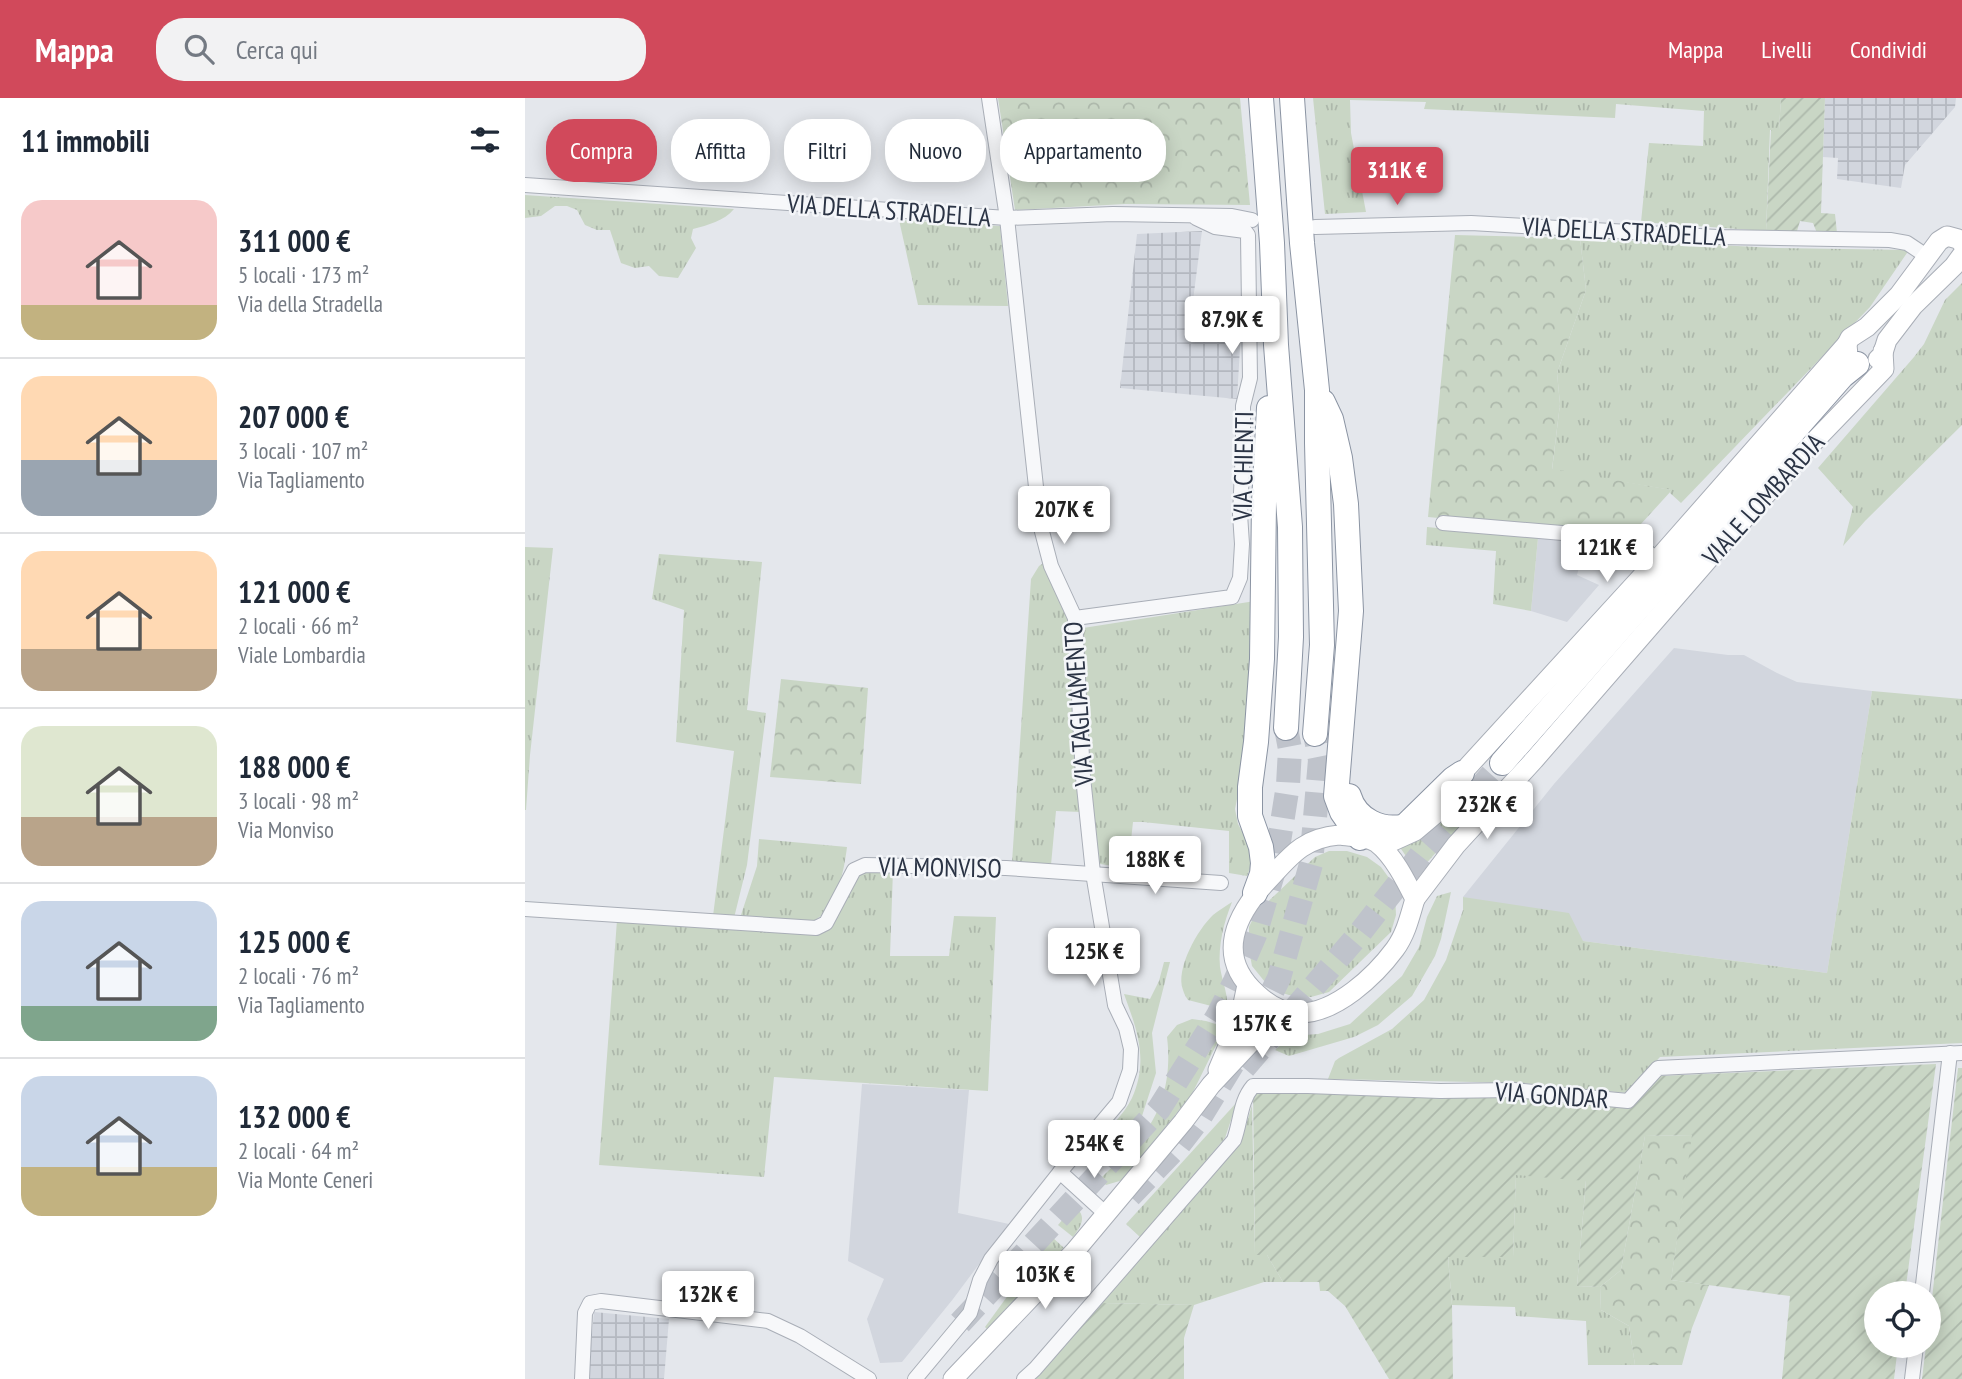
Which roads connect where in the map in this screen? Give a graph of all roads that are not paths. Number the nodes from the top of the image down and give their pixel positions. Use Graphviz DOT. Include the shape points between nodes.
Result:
graph roads {
  1 [pos="989,98"];
  2 [pos="1261,98"];
  3 [pos="1292,98"];
  4 [pos="525,185"];
  5 [pos="1193,216"];
  6 [pos="1007,218"];
  7 [pos="1252,220"];
  8 [pos="1315,227"];
  9 [pos="1959,237"];
  10 [pos="1962,255"];
  11 [pos="1928,257"];
  12 [pos="1276,345"];
  13 [pos="1883,351"];
  14 [pos="1852,354"];
  15 [pos="1317,390"];
  16 [pos="1443,523"];
  17 [pos="1657,560"];
  18 [pos="1351,611"];
  19 [pos="1075,618"];
  20 [pos="1286,728"];
  21 [pos="1315,734"];
  22 [pos="1502,763"];
  23 [pos="1462,773"];
  24 [pos="1368,840"];
  25 [pos="1093,873"];
  26 [pos="1221,883"];
  27 [pos="1255,893"];
  28 [pos="1415,899"];
  29 [pos="525,909"];
  30 [pos="1247,985"];
  31 [pos="1283,1011"];
  32 [pos="1956,1053"];
  33 [pos="1211,1085"];
  34 [pos="1060,1172"];
  35 [pos="1106,1214"];
  36 [pos="1924,1281"];
  37 [pos="1915,1358"];
  38 [pos="582,1379"];
  39 [pos="869,1379"];
  40 [pos="915,1379"];
  41 [pos="953,1379"];
  42 [pos="1024,1379"];
  43 [pos="1912,1379"];
  1 -- 6 [label="street, VIA TAGLIAMENTO"];
  2 -- 12 [label="highway"];
  3 -- 15 [label="highway"];
  4 -- 6 [label="street, VIA DELLA STRADELLA"];
  5 -- 6 [label="street, VIA DELLA STRADELLA"];
  5 -- 7 [label="street, VIA DELLA STRADELLA"];
  5 -- 19 [label="street, VIA CHIENTI" via="1208,225 1248,234 1250,378 1243,406 1240,578 1231,597"];
  6 -- 19 [label="street, VIA TAGLIAMENTO" via="1039,524 1051,566"];
  8 -- 11 [label="street, VIA DELLA STRADELLA" via="1471,223 1717,237 1890,240 1907,243"];
  9 -- 11 [label="main road, VIALE LOMBARDIA" via="1947,236"];
  10 -- 13 [label="main road, VIALE LOMBARDIA" via="1913,306"];
  11 -- 14 [label="main road, VIALE LOMBARDIA" via="1899,295 1850,338"];
  12 -- 20 [label="highway" via="1290,527"];
  12 -- 27 [label="highway" via="1264,502 1262,659 1250,787 1250,816 1263,863"];
  13 -- 14 [label="main road, VIALE LOMBARDIA" via="1876,362 1863,367"];
  13 -- 28 [label="main road, VIALE LOMBARDIA" via="1884,369 1718,548 1456,845"];
  14 -- 17 [label="main road, VIALE LOMBARDIA"];
  14 -- 22 [label="highway" via="1842,376"];
  15 -- 18 [label="highway" via="1331,419 1340,458"];
  15 -- 21 [label="highway" via="1321,645"];
  16 -- 17 [label="street" via="1633,539"];
  17 -- 23 [label="main road, VIALE LOMBARDIA"];
  18 -- 23 [label="highway" via="1359,688 1348,787 1356,810 1384,828 1405,826"];
  18 -- 24 [label="highway" via="1336,796 1342,812"];
  19 -- 25 [label="street, VIA TAGLIAMENTO"];
  23 -- 24 [label="main road, VIALE LOMBARDIA" via="1434,815 1415,831 1392,841"];
  24 -- 27 [label="main road" via="1339,835 1307,842"];
  24 -- 28 [label="main road" via="1402,872"];
  25 -- 26 [label="street, VIA MONVISO"];
  25 -- 29 [label="street, VIA MONVISO" via="865,865 854,870 826,923 816,928"];
  25 -- 34 [label="street, VIA TAGLIAMENTO" via="1115,1005 1131,1049 1130,1070 1119,1102"];
  27 -- 30 [label="main road" via="1244,909 1234,940 1235,967"];
  28 -- 31 [label="main road" via="1396,948 1352,993 1316,1011"];
  30 -- 31 [label="main road"];
  30 -- 33 [label="main road" via="1240,1018"];
  31 -- 33 [label="main road"];
  32 -- 36 [label="street"];
  32 -- 42 [label="street, VIA GONDAR" via="1658,1068 1628,1101 1514,1090 1253,1086 1246,1094 1234,1140"];
  33 -- 35 [label="main road"];
  34 -- 35 [label="street"];
  34 -- 40 [label="street" via="991,1259 971,1312"];
  35 -- 41 [label="main road"];
  37 -- 43 [label="street"];
  38 -- 39 [label="street" via="585,1313 590,1303 601,1301 768,1321"];
}
